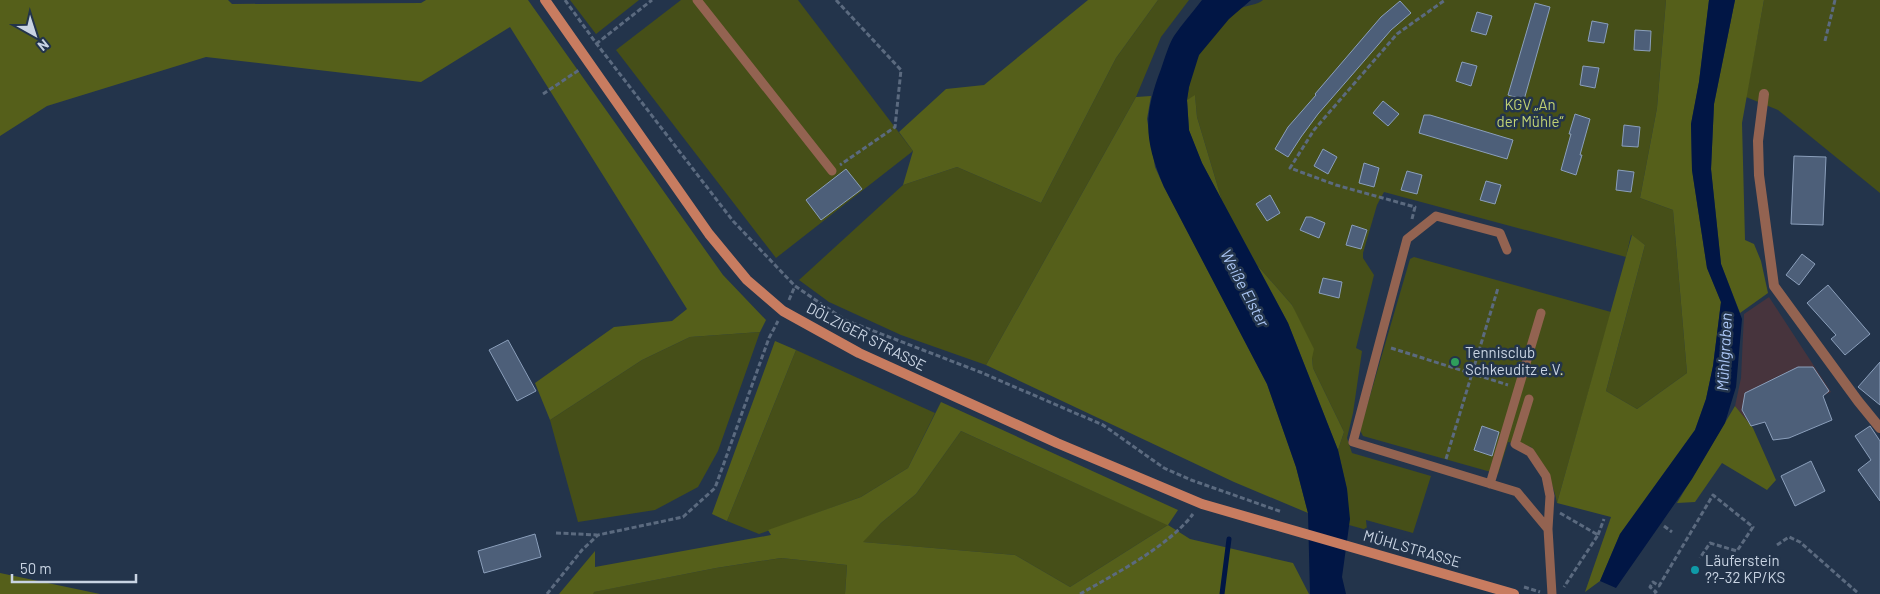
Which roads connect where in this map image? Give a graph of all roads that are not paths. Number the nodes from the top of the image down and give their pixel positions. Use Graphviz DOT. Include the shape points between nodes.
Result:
graph roads {
  1 [pos="545,0"];
  2 [pos="697,0"];
  3 [pos="1764,94"];
  4 [pos="832,171"];
  5 [pos="1507,250"];
  6 [pos="1541,313"];
  7 [pos="1529,399"];
  8 [pos="1880,428"];
  9 [pos="1490,484"];
  10 [pos="1548,528"];
  11 [pos="1302,533"];
  12 [pos="1514,594"];
  13 [pos="1552,594"];
  1 -- 11 [label="street, DÖLZIGER STRASSE" via="709,234 747,280 784,311 860,353 1057,443 1202,504"];
  2 -- 4 [label="lane"];
  3 -- 8 [label="street" via="1758,141 1759,175 1774,286"];
  5 -- 9 [label="lane" via="1500,233 1436,216 1407,239 1353,442"];
  6 -- 9 [label="lane"];
  7 -- 10 [label="lane" via="1515,444 1530,452 1546,476 1550,496"];
  9 -- 10 [label="lane" via="1517,492"];
  10 -- 13 [label="lane"];
  11 -- 12 [label="street, MÜHLSTRASSE"];
}
